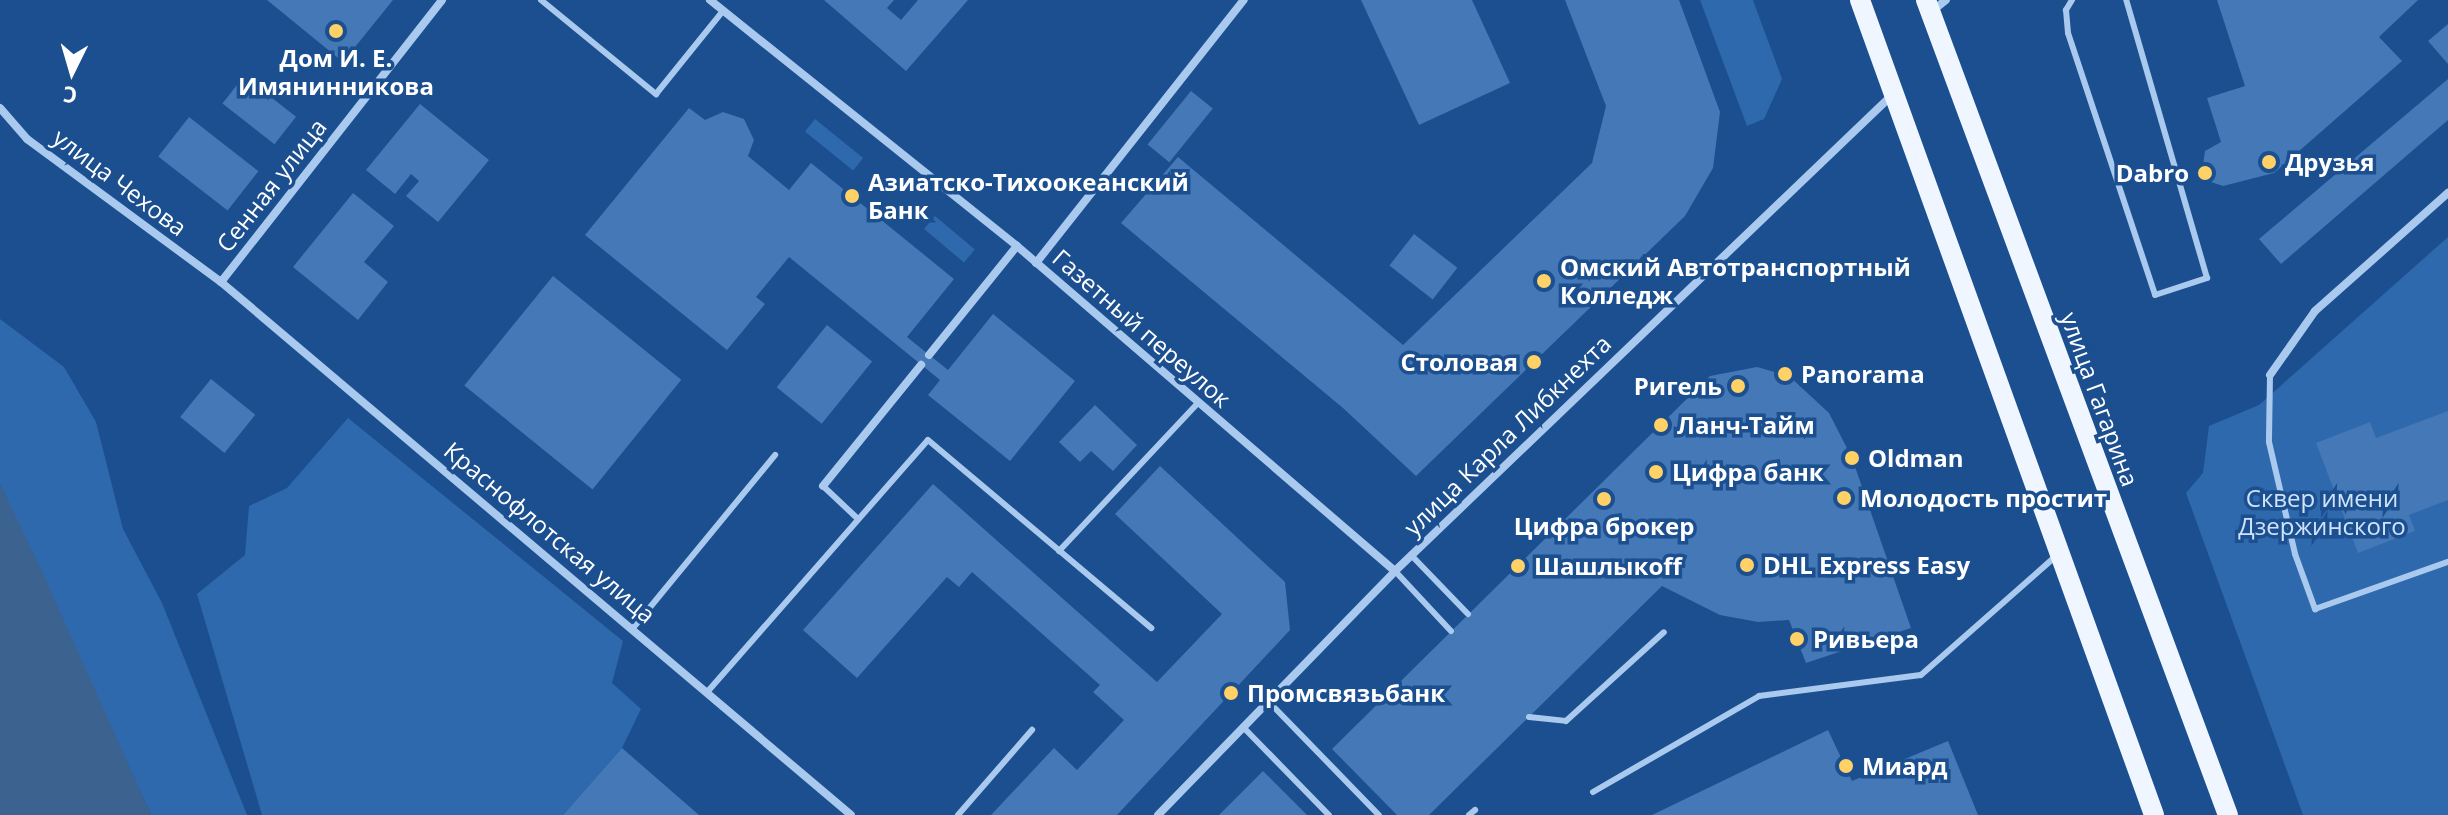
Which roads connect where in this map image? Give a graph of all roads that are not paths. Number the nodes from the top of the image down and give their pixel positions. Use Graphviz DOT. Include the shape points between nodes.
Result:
graph roads {
  1 [pos="442,0"];
  2 [pos="541,0"];
  3 [pos="710,0"];
  4 [pos="1244,0"];
  5 [pos="1860,0"];
  6 [pos="2072,0"];
  7 [pos="2126,0"];
  8 [pos="1934,4"];
  9 [pos="723,11"];
  10 [pos="1893,94"];
  11 [pos="0,108"];
  12 [pos="2448,193"];
  13 [pos="1017,246"];
  14 [pos="1036,263"];
  15 [pos="221,282"];
  16 [pos="929,355"];
  17 [pos="921,365"];
  18 [pos="2270,375"];
  19 [pos="1199,402"];
  20 [pos="775,455"];
  21 [pos="823,486"];
  22 [pos="857,518"];
  23 [pos="1059,551"];
  24 [pos="2058,554"];
  25 [pos="1411,555"];
  26 [pos="2448,562"];
  27 [pos="1395,571"];
  28 [pos="1468,614"];
  29 [pos="633,628"];
  30 [pos="1151,628"];
  31 [pos="1451,631"];
  32 [pos="1664,632"];
  33 [pos="709,690"];
  34 [pos="1268,701"];
  35 [pos="1529,717"];
  36 [pos="1243,727"];
  37 [pos="1032,730"];
  38 [pos="1593,792"];
  39 [pos="851,815"];
  40 [pos="958,815"];
  41 [pos="1158,815"];
  42 [pos="1329,815"];
  43 [pos="1379,815"];
  44 [pos="2154,815"];
  45 [pos="2228,815"];
  1 -- 15 [label="street, Сенная улица"];
  2 -- 9 [label="lane" via="656,94"];
  3 -- 9 [label="street, Газетный переулок"];
  4 -- 14 [label="street"];
  5 -- 10 [label="main road"];
  6 -- 7 [label="lane" via="2066,10 2068,33 2155,295 2207,278"];
  8 -- 45 [label="main road, улица Гагарина"];
  9 -- 13 [label="street, Газетный переулок"];
  10 -- 24 [label="main road"];
  10 -- 25 [label="street, улица Карла Либкнехта"];
  11 -- 15 [label="street, улица Чехова" via="27,139"];
  12 -- 18 [label="street" via="2315,311"];
  13 -- 14 [label="street, Газетный переулок"];
  13 -- 16 [label="street"];
  14 -- 19 [label="street, Газетный переулок"];
  15 -- 29 [label="street, Краснофлотская улица"];
  17 -- 21 [label="street"];
  18 -- 26 [label="lane" via="2269,442 2295,554 2315,609"];
  19 -- 23 [label="lane"];
  19 -- 27 [label="street, Газетный переулок"];
  20 -- 29 [label="lane"];
  21 -- 22 [label="lane"];
  22 -- 23 [label="lane" via="928,440"];
  22 -- 33 [label="lane"];
  23 -- 30 [label="lane"];
  24 -- 38 [label="lane" via="1921,675 1759,696"];
  24 -- 44 [label="main road"];
  25 -- 27 [label="street, улица Карла Либкнехта"];
  25 -- 28 [label="lane"];
  27 -- 31 [label="lane"];
  27 -- 34 [label="street, улица Карла Либкнехта"];
  29 -- 33 [label="street, Краснофлотская улица"];
  32 -- 35 [label="lane" via="1566,721"];
  33 -- 39 [label="street, Краснофлотская улица"];
  34 -- 36 [label="street, улица Карла Либкнехта"];
  34 -- 43 [label="lane"];
  36 -- 41 [label="street, улица Карла Либкнехта"];
  36 -- 42 [label="lane"];
  37 -- 40 [label="lane"];
}
